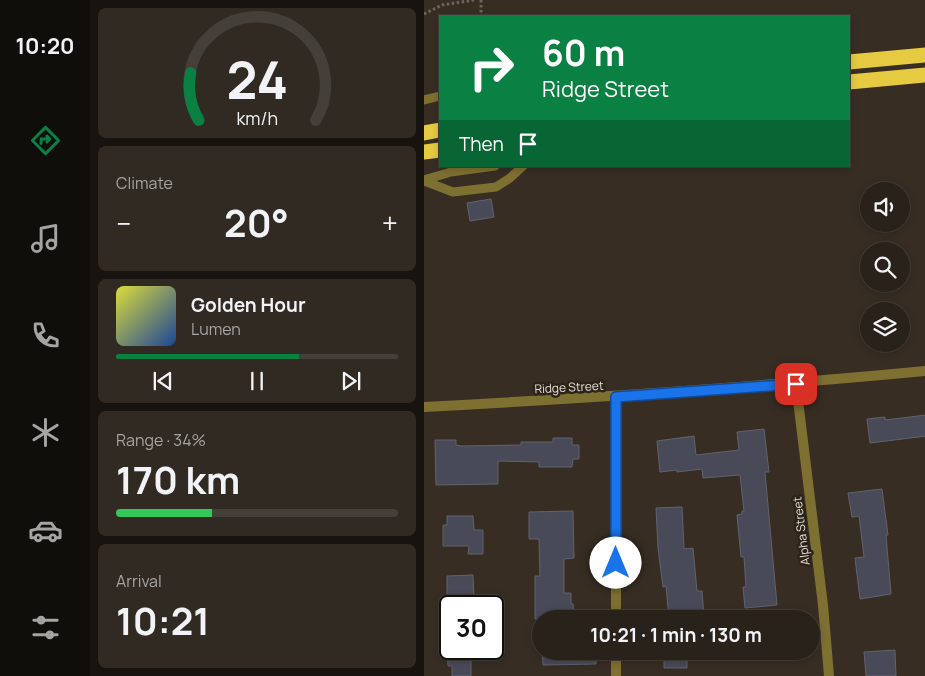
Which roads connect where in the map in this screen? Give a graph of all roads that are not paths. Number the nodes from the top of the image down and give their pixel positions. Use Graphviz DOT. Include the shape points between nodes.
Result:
graph roads {
  1 [pos="925,55"];
  2 [pos="850,62"];
  3 [pos="925,75"];
  4 [pos="850,82"];
  5 [pos="439,96"];
  6 [pos="424,100"];
  7 [pos="439,130"];
  8 [pos="424,132"];
  9 [pos="439,150"];
  10 [pos="424,152"];
  11 [pos="488,167"];
  12 [pos="522,167"];
  13 [pos="424,180"];
  14 [pos="925,371"];
  15 [pos="796,384"];
  16 [pos="616,397"];
  17 [pos="424,408"];
  18 [pos="616,610"];
  19 [pos="616,660"];
  20 [pos="616,676"];
  21 [pos="829,676"];
  1 -- 2 [label="highway"];
  3 -- 4 [label="highway"];
  5 -- 6 [label="lane"];
  7 -- 8 [label="highway"];
  9 -- 10 [label="highway"];
  11 -- 13 [label="lane"];
  12 -- 13 [label="lane" via="496,187 453,192"];
  14 -- 15 [label="street, Ridge Street"];
  15 -- 16 [label="street, Ridge Street"];
  15 -- 21 [label="street, Alpha Street"];
  16 -- 17 [label="street, Ridge Street"];
  16 -- 18 [label="street"];
  19 -- 20 [label="street"];
}
